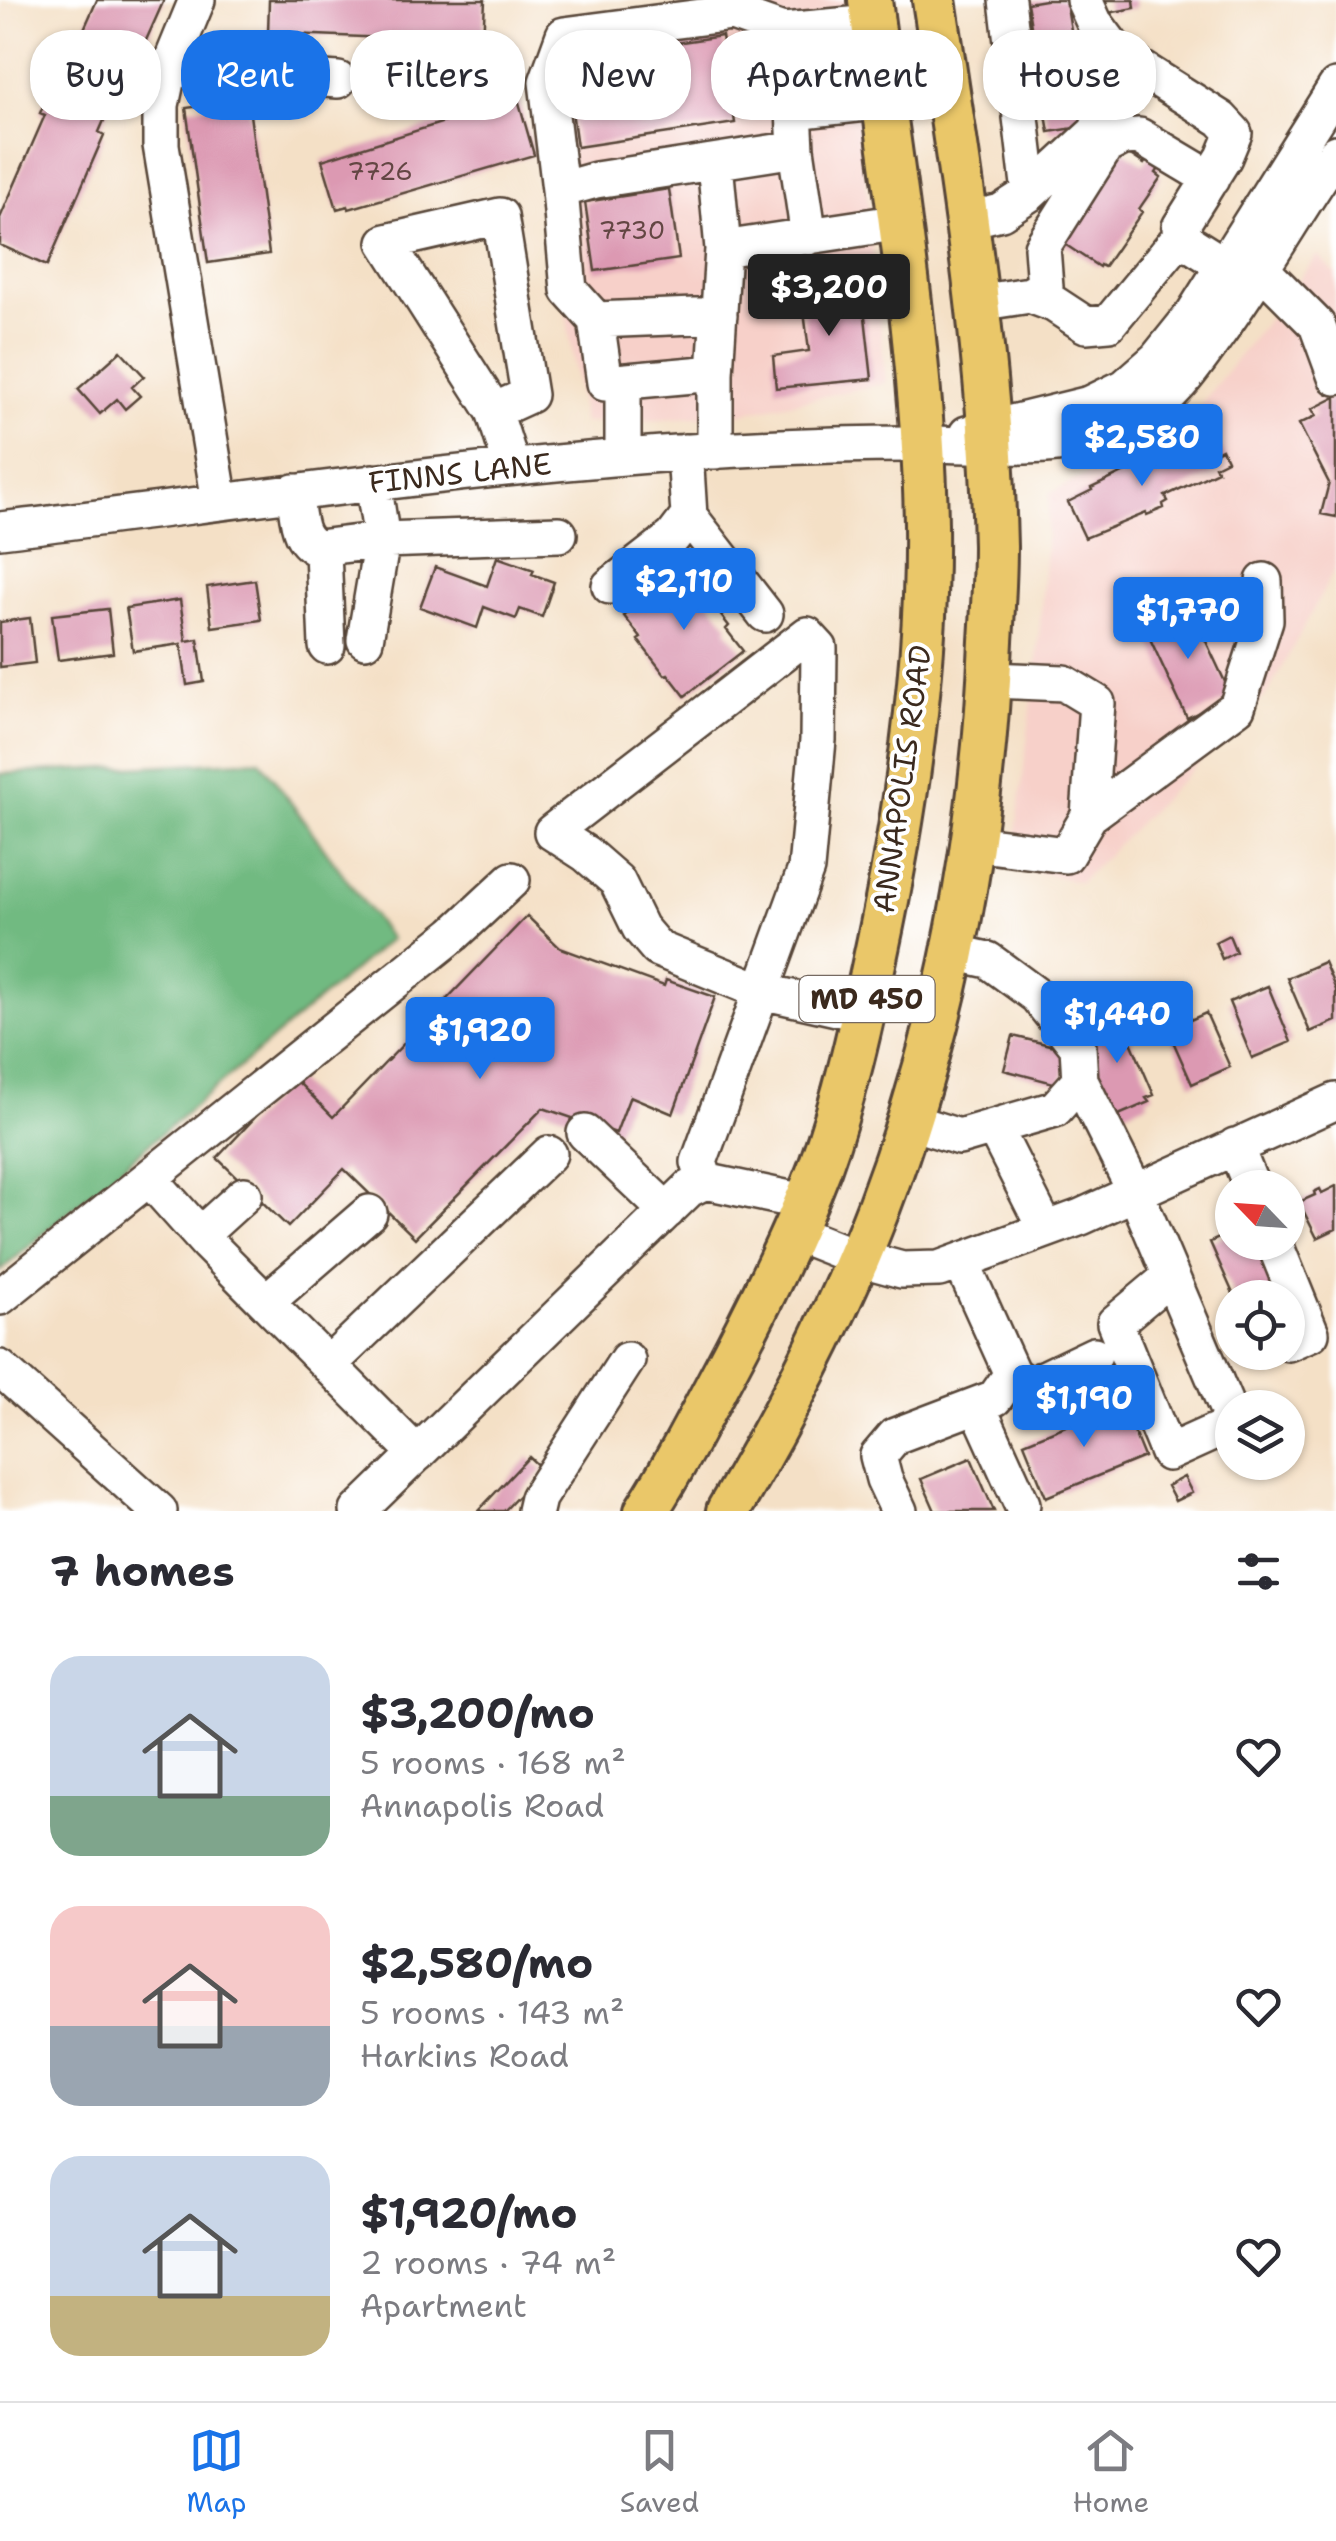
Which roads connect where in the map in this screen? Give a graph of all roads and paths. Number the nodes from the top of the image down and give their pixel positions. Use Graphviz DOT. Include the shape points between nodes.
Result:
graph roads {
  1 [pos="197,0"];
  2 [pos="660,0"];
  3 [pos="672,0"];
  4 [pos="934,0"];
  5 [pos="1008,0"];
  6 [pos="1084,0"];
  7 [pos="871,11"];
  8 [pos="767,26"];
  9 [pos="768,30"];
  10 [pos="1100,30"];
  11 [pos="170,68"];
  12 [pos="1156,78"];
  13 [pos="338,80"];
  14 [pos="1336,86"];
  15 [pos="794,120"];
  16 [pos="887,120"];
  17 [pos="1100,120"];
  18 [pos="796,149"];
  19 [pos="1336,153"];
  20 [pos="714,162"];
  21 [pos="1211,179"];
  22 [pos="560,190"];
  23 [pos="1030,193"];
  24 [pos="968,220"];
  25 [pos="901,222"];
  26 [pos="810,237"];
  27 [pos="1189,243"];
  28 [pos="723,249"];
  29 [pos="1224,264"];
  30 [pos="1262,270"];
  31 [pos="1037,291"];
  32 [pos="977,303"];
  33 [pos="719,315"];
  34 [pos="596,320"];
  35 [pos="715,373"];
  36 [pos="1336,377"];
  37 [pos="622,382"];
  38 [pos="494,411"];
  39 [pos="989,438"];
  40 [pos="922,444"];
  41 [pos="700,452"];
  42 [pos="623,457"];
  43 [pos="512,467"];
  44 [pos="373,482"];
  45 [pos="294,492"];
  46 [pos="220,502"];
  47 [pos="689,516"];
  48 [pos="0,530"];
  49 [pos="559,534"];
  50 [pos="382,540"];
  51 [pos="323,551"];
  52 [pos="1264,581"];
  53 [pos="610,586"];
  54 [pos="765,614"];
  55 [pos="365,640"];
  56 [pos="327,646"];
  57 [pos="990,680"];
  58 [pos="1089,816"];
  59 [pos="973,843"];
  60 [pos="512,880"];
  61 [pos="952,952"];
  62 [pos="761,991"];
  63 [pos="863,1014"];
  64 [pos="1080,1081"];
  65 [pos="1336,1102"];
  66 [pos="908,1121"];
  67 [pos="994,1127"];
  68 [pos="585,1132"];
  69 [pos="1235,1146"];
  70 [pos="550,1154"];
  71 [pos="1245,1170"];
  72 [pos="149,1178"];
  73 [pos="705,1181"];
  74 [pos="1135,1192"];
  75 [pos="244,1195"];
  76 [pos="667,1211"];
  77 [pos="369,1213"];
  78 [pos="798,1217"];
  79 [pos="1046,1230"];
  80 [pos="200,1235"];
  81 [pos="858,1258"];
  82 [pos="961,1262"];
  83 [pos="1171,1276"];
  84 [pos="0,1297"];
  85 [pos="266,1302"];
  86 [pos="1094,1355"];
  87 [pos="627,1360"];
  88 [pos="328,1365"];
  89 [pos="0,1368"];
  90 [pos="1012,1374"];
  91 [pos="1219,1390"];
  92 [pos="977,1405"];
  93 [pos="1215,1430"];
  94 [pos="417,1454"];
  95 [pos="1022,1504"];
  96 [pos="160,1511"];
  97 [pos="358,1511"];
  98 [pos="536,1511"];
  99 [pos="646,1511"];
  100 [pos="728,1511"];
  101 [pos="900,1511"];
  1 -- 11 [label="street"];
  2 -- 3 [label="street"];
  4 -- 24 [label="main road, MD 450"];
  5 -- 23 [label="street"];
  6 -- 10 [label="street"];
  7 -- 8 [label="street"];
  8 -- 9 [label="street"];
  8 -- 22 [label="street" via="732,14 564,35 547,82"];
  11 -- 13 [label="street"];
  11 -- 46 [label="street" via="161,146"];
  12 -- 21 [label="street" via="1234,133"];
  14 -- 29 [label="street"];
  15 -- 18 [label="street"];
  16 -- 25 [label="main road, ANNAPOLIS ROAD / MD 450"];
  17 -- 23 [label="street" via="1097,131"];
  18 -- 20 [label="street"];
  18 -- 26 [label="street"];
  19 -- 30 [label="street"];
  20 -- 22 [label="street"];
  20 -- 28 [label="street"];
  21 -- 27 [label="street" via="1180,228"];
  21 -- 31 [label="street" via="1139,136 1106,146 1042,247"];
  22 -- 34 [label="street" via="569,290"];
  23 -- 24 [label="street" via="1002,212"];
  24 -- 32 [label="main road, MD 450"];
  25 -- 26 [label="street"];
  25 -- 40 [label="main road, ANNAPOLIS ROAD / MD 450"];
  26 -- 28 [label="street"];
  27 -- 29 [label="street"];
  27 -- 31 [label="street" via="1176,243 1109,322 1086,324"];
  28 -- 33 [label="street"];
  29 -- 39 [label="street" via="1157,360 1126,387"];
  30 -- 36 [label="street" via="1317,325"];
  30 -- 39 [label="street" via="1200,360 1170,396 1140,418 1073,443 1031,448"];
  31 -- 32 [label="street"];
  32 -- 39 [label="main road, MD 450"];
  33 -- 34 [label="street"];
  33 -- 35 [label="street"];
  34 -- 37 [label="street" via="605,383"];
  35 -- 37 [label="street"];
  35 -- 41 [label="street"];
  37 -- 42 [label="street"];
  38 -- 38 [label="street" via="416,288 386,242 500,216 529,396"];
  38 -- 43 [label="street"];
  39 -- 40 [label="street, FINNS LANE"];
  39 -- 57 [label="main road, MD 450" via="995,550"];
  40 -- 41 [label="street, FINNS LANE"];
  40 -- 63 [label="main road, ANNAPOLIS ROAD / MD 450" via="924,609 914,723"];
  41 -- 42 [label="street, FINNS LANE"];
  41 -- 47 [label="street"];
  42 -- 43 [label="street, FINNS LANE"];
  43 -- 44 [label="street, FINNS LANE"];
  44 -- 45 [label="street, FINNS LANE"];
  44 -- 50 [label="street"];
  45 -- 46 [label="street, FINNS LANE"];
  45 -- 51 [label="street" via="303,536"];
  46 -- 48 [label="street, FINNS LANE"];
  47 -- 53 [label="street" via="674,537"];
  47 -- 54 [label="street"];
  49 -- 50 [label="street"];
  50 -- 51 [label="street"];
  50 -- 55 [label="street"];
  51 -- 56 [label="street"];
  52 -- 58 [label="street" via="1265,620 1237,707"];
  57 -- 58 [label="street" via="1064,683 1097,703"];
  57 -- 59 [label="main road, MD 450"];
  58 -- 59 [label="street" via="1066,855"];
  59 -- 61 [label="main road, MD 450"];
  60 -- 72 [label="street"];
  61 -- 64 [label="street" via="988,960 1036,996 1078,1047"];
  61 -- 66 [label="main road, MD 450"];
  62 -- 62 [label="street" via="806,869 819,648 806,635 552,832 617,882 658,949"];
  62 -- 63 [label="street"];
  62 -- 73 [label="street" via="698,1162"];
  63 -- 78 [label="main road, ANNAPOLIS ROAD / MD 450" via="820,1167"];
  64 -- 67 [label="street" via="1055,1108"];
  64 -- 74 [label="street"];
  65 -- 69 [label="street"];
  66 -- 67 [label="street" via="960,1138"];
  66 -- 81 [label="main road, MD 450"];
  67 -- 79 [label="street"];
  68 -- 76 [label="street"];
  69 -- 71 [label="street"];
  69 -- 74 [label="street"];
  70 -- 88 [label="street"];
  72 -- 80 [label="street"];
  72 -- 84 [label="street"];
  73 -- 76 [label="street"];
  73 -- 78 [label="street"];
  74 -- 79 [label="street"];
  74 -- 83 [label="street"];
  75 -- 80 [label="street"];
  76 -- 94 [label="street"];
  77 -- 85 [label="street"];
  78 -- 81 [label="street"];
  78 -- 99 [label="main road, ANNAPOLIS ROAD / MD 450" via="746,1331"];
  79 -- 82 [label="street"];
  80 -- 85 [label="street"];
  81 -- 82 [label="street" via="902,1270"];
  81 -- 100 [label="main road, MD 450"];
  82 -- 90 [label="street"];
  83 -- 91 [label="street"];
  83 -- 93 [label="street" via="1115,1323 1168,1453"];
  85 -- 88 [label="street"];
  86 -- 90 [label="street" via="1029,1386"];
  87 -- 98 [label="street"];
  88 -- 94 [label="street"];
  89 -- 96 [label="street"];
  90 -- 92 [label="street" via="995,1398"];
  92 -- 95 [label="street"];
  92 -- 101 [label="street" via="894,1436 878,1456"];
  94 -- 97 [label="street"];
}
